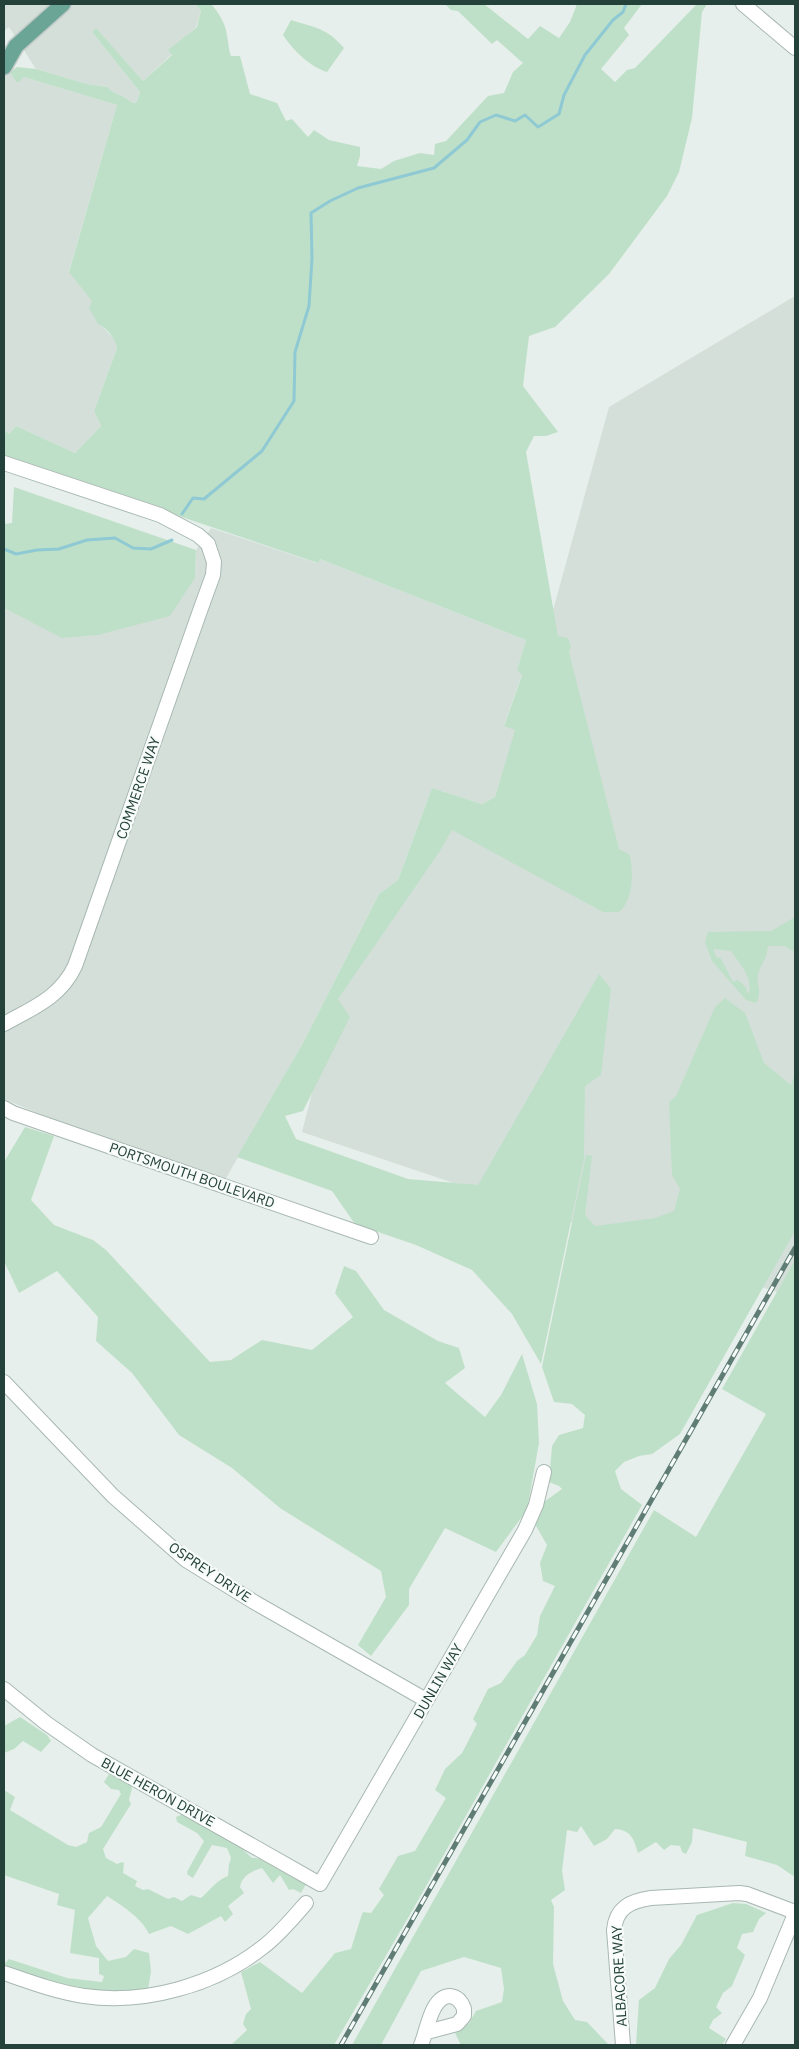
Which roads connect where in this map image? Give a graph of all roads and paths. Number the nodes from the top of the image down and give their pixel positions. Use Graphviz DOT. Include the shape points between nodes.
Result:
graph roads {
  1 [pos="63,4"];
  2 [pos="743,4"];
  3 [pos="10,47"];
  4 [pos="795,48"];
  5 [pos="4,67"];
  6 [pos="4,463"];
  7 [pos="4,472"];
  8 [pos="188,530"];
  9 [pos="4,1024"];
  10 [pos="7,1111"];
  11 [pos="371,1237"];
  12 [pos="4,1382"];
  13 [pos="544,1472"];
  14 [pos="4,1689"];
  15 [pos="426,1700"];
  16 [pos="320,1884"];
  17 [pos="306,1903"];
  18 [pos="795,1913"];
  19 [pos="4,1974"];
  20 [pos="623,2045"];
  21 [pos="733,2045"];
  1 -- 3 [label="main road"];
  2 -- 4 [label="street"];
  3 -- 5 [label="main road"];
  6 -- 8 [label="street, COMMERCE WAY" via="160,515"];
  7 -- 8 [label="street, COMMERCE WAY" via="159,524"];
  8 -- 9 [label="street, COMMERCE WAY" via="204,539 211,550 214,562 212,575 80,954 67,982 49,999"];
  10 -- 11 [label="street, PORTSMOUTH BOULEVARD"];
  12 -- 15 [label="street, OSPREY DRIVE" via="113,1496 186,1560"];
  13 -- 15 [label="street, DUNLIN WAY" via="536,1505 525,1530"];
  14 -- 16 [label="street, BLUE HERON DRIVE" via="92,1755"];
  15 -- 16 [label="street, DUNLIN WAY"];
  17 -- 19 [label="street" via="255,1953 211,1977 166,1991 125,1998 96,1997"];
  18 -- 20 [label="street, ALBACORE WAY" via="739,1893 639,1900 627,1904 618,1914 614,1930"];
  18 -- 21 [label="street" via="760,1998"];
}
